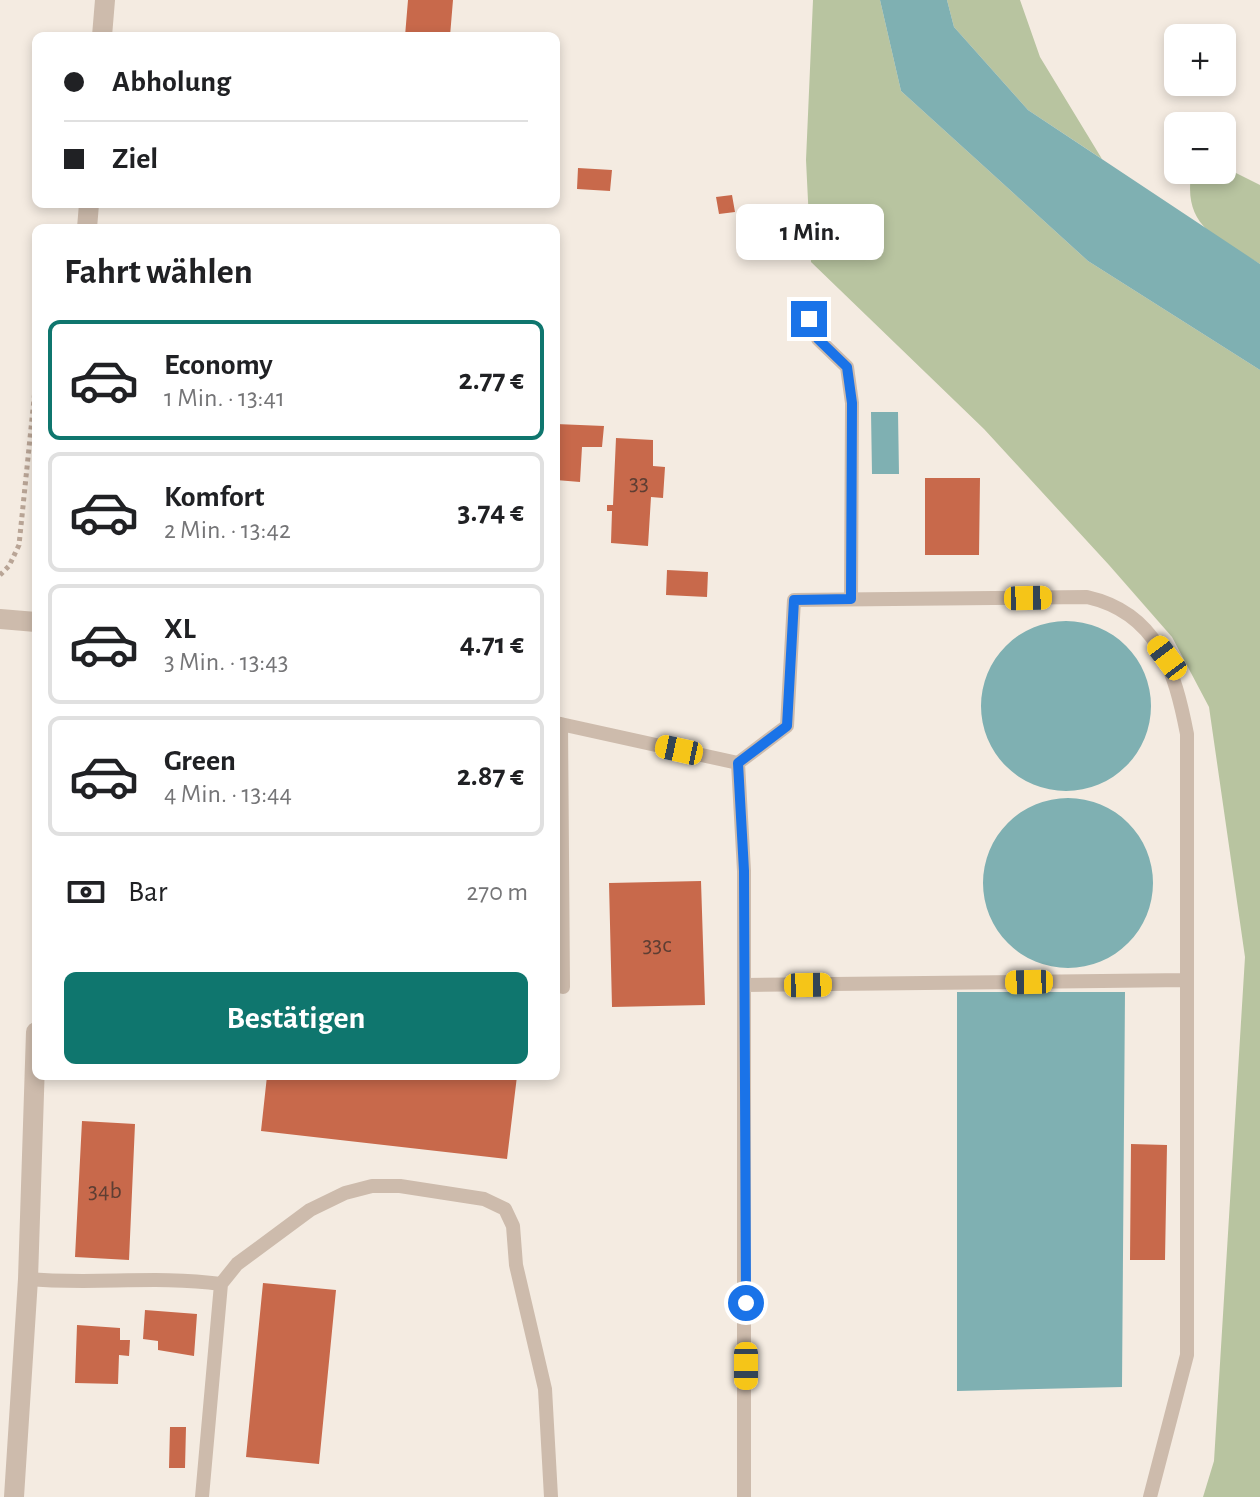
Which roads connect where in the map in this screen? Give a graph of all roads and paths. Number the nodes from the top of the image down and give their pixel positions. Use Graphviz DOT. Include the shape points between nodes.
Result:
graph roads {
  1 [pos="105,0"];
  2 [pos="102,32"];
  3 [pos="809,319"];
  4 [pos="32,419"];
  5 [pos="0,575"];
  6 [pos="851,599"];
  7 [pos="0,619"];
  8 [pos="32,622"];
  9 [pos="560,724"];
  10 [pos="738,763"];
  11 [pos="560,829"];
  12 [pos="1187,980"];
  13 [pos="745,985"];
  14 [pos="563,987"];
  15 [pos="34,1080"];
  16 [pos="28,1279"];
  17 [pos="221,1284"];
  18 [pos="14,1497"];
  19 [pos="202,1497"];
  20 [pos="551,1497"];
  21 [pos="744,1497"];
  22 [pos="1150,1497"];
  1 -- 2 [label="street"];
  3 -- 6 [label="lane" via="818,339 847,367 851,391"];
  4 -- 5 [label="path" via="19,545"];
  6 -- 10 [label="lane" via="794,600 787,726"];
  6 -- 12 [label="lane" via="1087,597 1133,616 1167,658 1187,734"];
  7 -- 8 [label="street"];
  9 -- 10 [label="lane"];
  10 -- 13 [label="lane"];
  11 -- 14 [label="lane"];
  12 -- 13 [label="lane"];
  12 -- 22 [label="lane" via="1187,1355"];
  13 -- 21 [label="lane"];
  15 -- 16 [label="street"];
  16 -- 17 [label="lane"];
  16 -- 18 [label="street"];
  17 -- 19 [label="lane"];
  17 -- 20 [label="lane" via="237,1264 310,1210 345,1193 400,1186 484,1199 505,1209 513,1226 516,1265 545,1389"];
}
